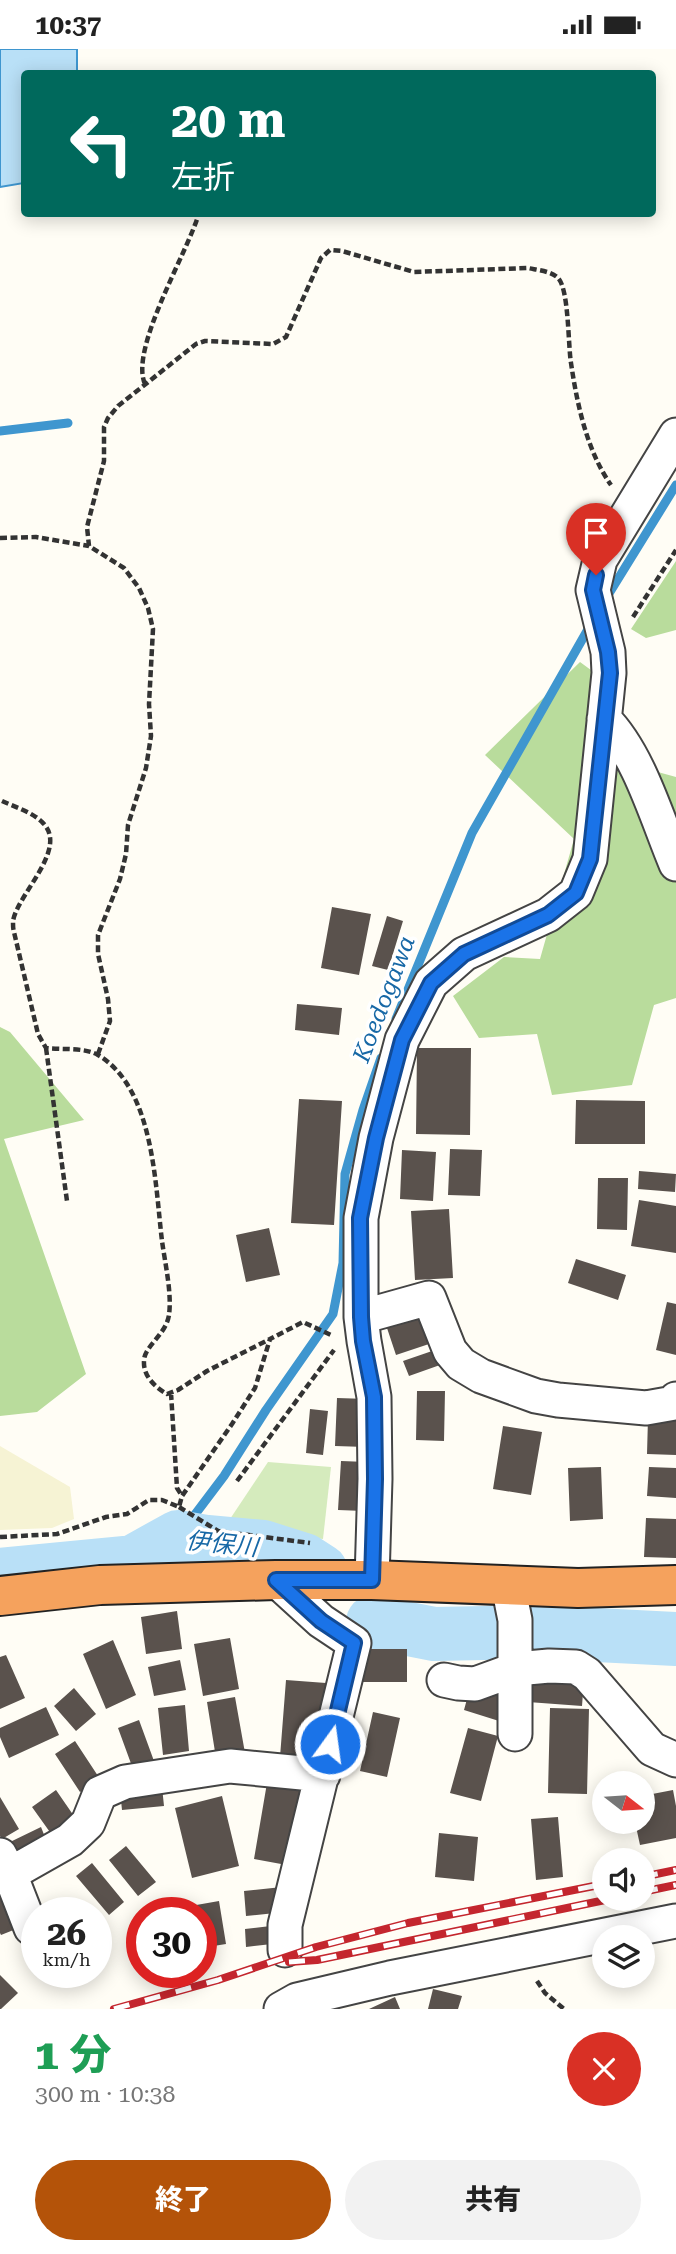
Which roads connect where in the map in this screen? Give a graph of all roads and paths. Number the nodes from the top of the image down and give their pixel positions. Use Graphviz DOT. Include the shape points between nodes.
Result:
graph roads {
  1 [pos="197,217"];
  2 [pos="145,384"];
  3 [pos="676,435"];
  4 [pos="632,507"];
  5 [pos="0,538"];
  6 [pos="89,546"];
  7 [pos="676,550"];
  8 [pos="606,644"];
  9 [pos="604,719"];
  10 [pos="2,801"];
  11 [pos="676,864"];
  12 [pos="46,1048"];
  13 [pos="98,1054"];
  14 [pos="67,1201"];
  15 [pos="350,1328"];
  16 [pos="270,1339"];
  17 [pos="334,1350"];
  18 [pos="171,1393"];
  19 [pos="676,1399"];
  20 [pos="237,1481"];
  21 [pos="182,1496"];
  22 [pos="179,1507"];
  23 [pos="205,1525"];
  24 [pos="0,1537"];
  25 [pos="276,1580"];
  26 [pos="372,1580"];
  27 [pos="676,1585"];
  28 [pos="0,1596"];
  29 [pos="514,1630"];
  30 [pos="444,1680"];
  31 [pos="515,1734"];
  32 [pos="676,1760"];
  33 [pos="323,1775"];
  34 [pos="5,1865"];
  35 [pos="21,1903"];
  36 [pos="676,1921"];
  37 [pos="285,1949"];
  38 [pos="285,2008"];
  1 -- 2 [label="path" via="148,339 141,376"];
  2 -- 4 [label="path" via="196,344 273,344 286,337 321,258 330,250 414,272 546,271 558,278 564,289 570,361 589,439 606,477"];
  2 -- 6 [label="path" via="118,406 104,427 104,461 87,527"];
  3 -- 4 [label="street"];
  4 -- 8 [label="street" via="600,559 593,590"];
  5 -- 6 [label="path" via="36,537"];
  6 -- 13 [label="path" via="124,568 139,588 153,629 146,768 128,825 120,879 98,936 110,1021"];
  7 -- 8 [label="path" via="626,629"];
  8 -- 9 [label="street" via="610,673"];
  9 -- 11 [label="street" via="635,765"];
  9 -- 15 [label="street" via="590,859 576,893 548,915 464,954 431,983 402,1040 360,1218"];
  10 -- 12 [label="path" via="40,820 51,842 13,921 38,1034"];
  12 -- 13 [label="path"];
  12 -- 14 [label="path"];
  13 -- 18 [label="path" via="130,1090 145,1122 169,1315 164,1332 147,1350 144,1361 155,1387"];
  15 -- 16 [label="path" via="303,1322"];
  15 -- 19 [label="street" via="429,1297 450,1351 481,1376 536,1397 558,1400 646,1408"];
  15 -- 26 [label="street" via="363,1341 374,1397"];
  16 -- 18 [label="path"];
  16 -- 21 [label="path" via="255,1388"];
  17 -- 20 [label="path"];
  18 -- 21 [label="path" via="177,1488"];
  21 -- 22 [label="path"];
  22 -- 23 [label="path"];
  22 -- 24 [label="path" via="149,1500 127,1514 57,1534"];
  25 -- 26 [label="highway"];
  25 -- 28 [label="highway" via="100,1585"];
  25 -- 33 [label="street" via="321,1621 354,1643"];
  26 -- 29 [label="highway"];
  27 -- 29 [label="highway" via="578,1588"];
  29 -- 30 [label="street" via="475,1684"];
  29 -- 31 [label="street"];
  29 -- 32 [label="street" via="587,1674 652,1749"];
  33 -- 34 [label="street" via="230,1766 125,1782 100,1793 88,1823 70,1840"];
  33 -- 37 [label="street" via="285,1925"];
  34 -- 35 [label="street"];
  36 -- 38 [label="street" via="390,1978 297,2000"];
}
